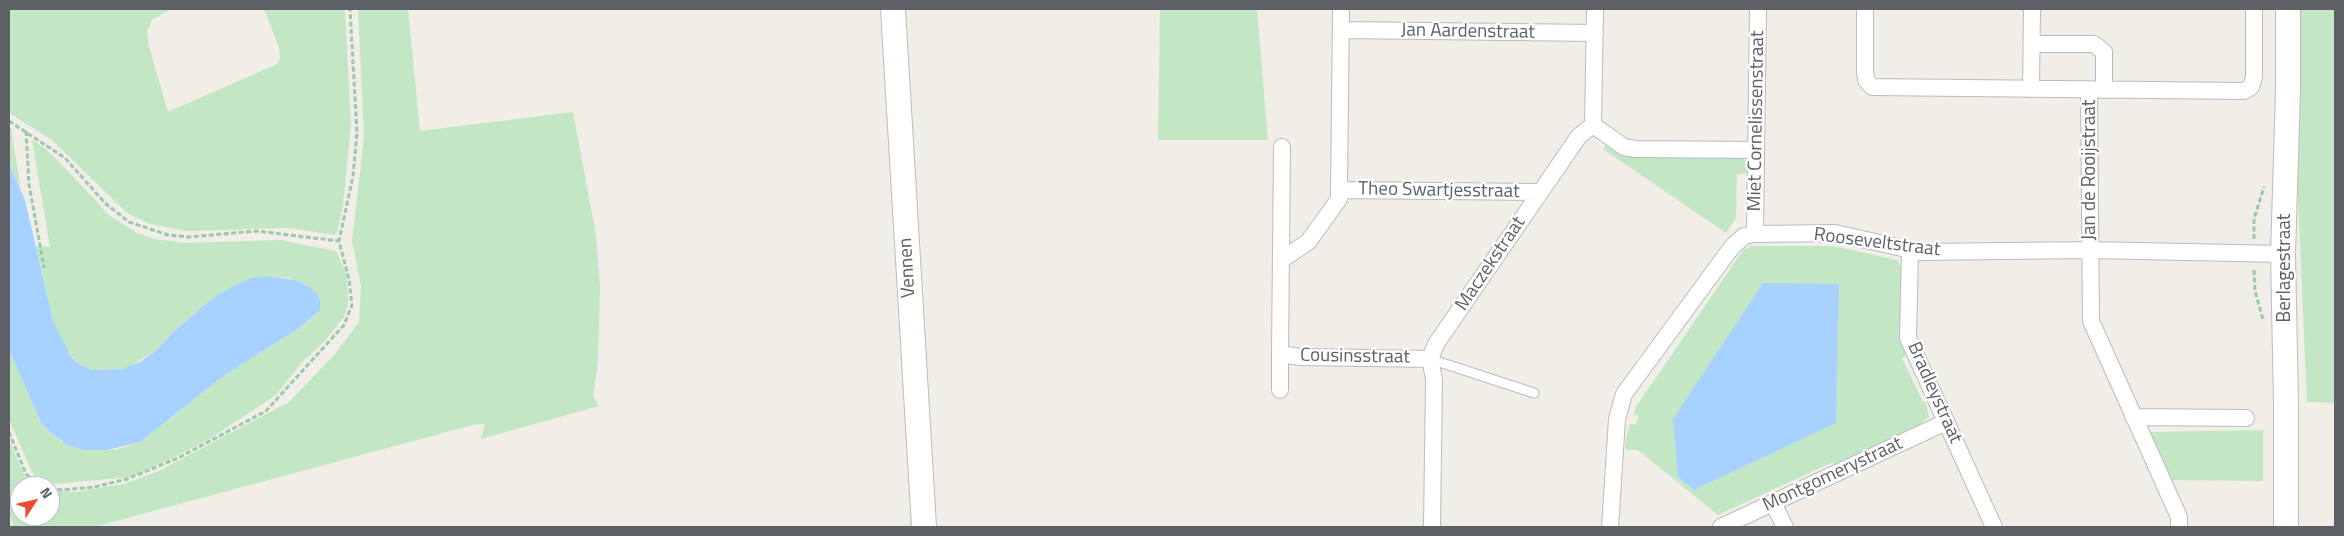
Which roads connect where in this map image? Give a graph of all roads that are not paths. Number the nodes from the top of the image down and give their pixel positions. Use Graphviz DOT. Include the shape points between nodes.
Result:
graph roads {
  1 [pos="893,9"];
  2 [pos="1341,9"];
  3 [pos="1595,9"];
  4 [pos="1758,9"];
  5 [pos="1865,9"];
  6 [pos="2032,9"];
  7 [pos="2254,9"];
  8 [pos="2288,9"];
  9 [pos="1341,30"];
  10 [pos="1595,33"];
  11 [pos="2032,44"];
  12 [pos="2031,89"];
  13 [pos="2097,90"];
  14 [pos="1593,125"];
  15 [pos="1282,147"];
  16 [pos="1756,150"];
  17 [pos="1339,190"];
  18 [pos="1540,192"];
  19 [pos="1755,234"];
  20 [pos="1910,250"];
  21 [pos="2090,250"];
  22 [pos="2283,254"];
  23 [pos="1281,260"];
  24 [pos="1280,354"];
  25 [pos="1430,359"];
  26 [pos="1280,390"];
  27 [pos="1534,392"];
  28 [pos="2133,417"];
  29 [pos="2246,418"];
  30 [pos="1946,422"];
  31 [pos="1774,503"];
  32 [pos="924,527"];
  33 [pos="1432,527"];
  34 [pos="1610,527"];
  35 [pos="1721,527"];
  36 [pos="1785,527"];
  37 [pos="1994,527"];
  38 [pos="2179,527"];
  39 [pos="2286,527"];
  1 -- 32 [label="street, Vennen"];
  2 -- 9 [label="street, Theo Swartjesstraat"];
  3 -- 10 [label="street"];
  4 -- 16 [label="street, Miet Cornelissenstraat"];
  5 -- 12 [label="street, Jan de Rooijstraat" via="1865,71 1866,80 1872,87"];
  6 -- 11 [label="street"];
  7 -- 13 [label="street, Jan de Rooijstraat" via="2254,77 2251,87 2244,91"];
  8 -- 22 [label="street, Berlagestraat"];
  9 -- 10 [label="street, Jan Aardenstraat"];
  9 -- 17 [label="street, Theo Swartjesstraat"];
  10 -- 14 [label="street"];
  11 -- 12 [label="street"];
  11 -- 13 [label="street, Jan de Rooijstraat" via="2094,44 2104,52"];
  12 -- 13 [label="street, Jan de Rooijstraat"];
  13 -- 21 [label="street, Jan de Rooijstraat"];
  14 -- 16 [label="street" via="1624,147 1636,149"];
  14 -- 18 [label="street, Maczekstraat" via="1579,136"];
  15 -- 23 [label="street, Cousinsstraat"];
  16 -- 19 [label="street, Miet Cornelissenstraat"];
  17 -- 18 [label="street, Theo Swartjesstraat"];
  17 -- 23 [label="street" via="1339,199 1308,242"];
  18 -- 25 [label="street, Maczekstraat" via="1436,344"];
  19 -- 20 [label="street, Rooseveltstraat" via="1835,234"];
  19 -- 34 [label="street, Rooseveltstraat" via="1744,236 1732,247 1624,394 1617,419"];
  20 -- 21 [label="street, Rooseveltstraat"];
  20 -- 30 [label="street, Bradleystraat" via="1908,338"];
  21 -- 22 [label="street, Rooseveltstraat"];
  21 -- 28 [label="street, Jan de Rooijstraat" via="2090,321"];
  22 -- 39 [label="street, Berlagestraat"];
  23 -- 24 [label="street, Cousinsstraat"];
  24 -- 25 [label="street, Cousinsstraat"];
  24 -- 26 [label="street, Cousinsstraat"];
  25 -- 27 [label="lane"];
  25 -- 33 [label="street" via="1434,379"];
  28 -- 29 [label="street"];
  28 -- 38 [label="street, Jan de Rooijstraat" via="2179,517"];
  30 -- 31 [label="street, Montgomerystraat"];
  30 -- 37 [label="street, Bradleystraat"];
  31 -- 35 [label="street, Montgomerystraat"];
  31 -- 36 [label="street"];
}
